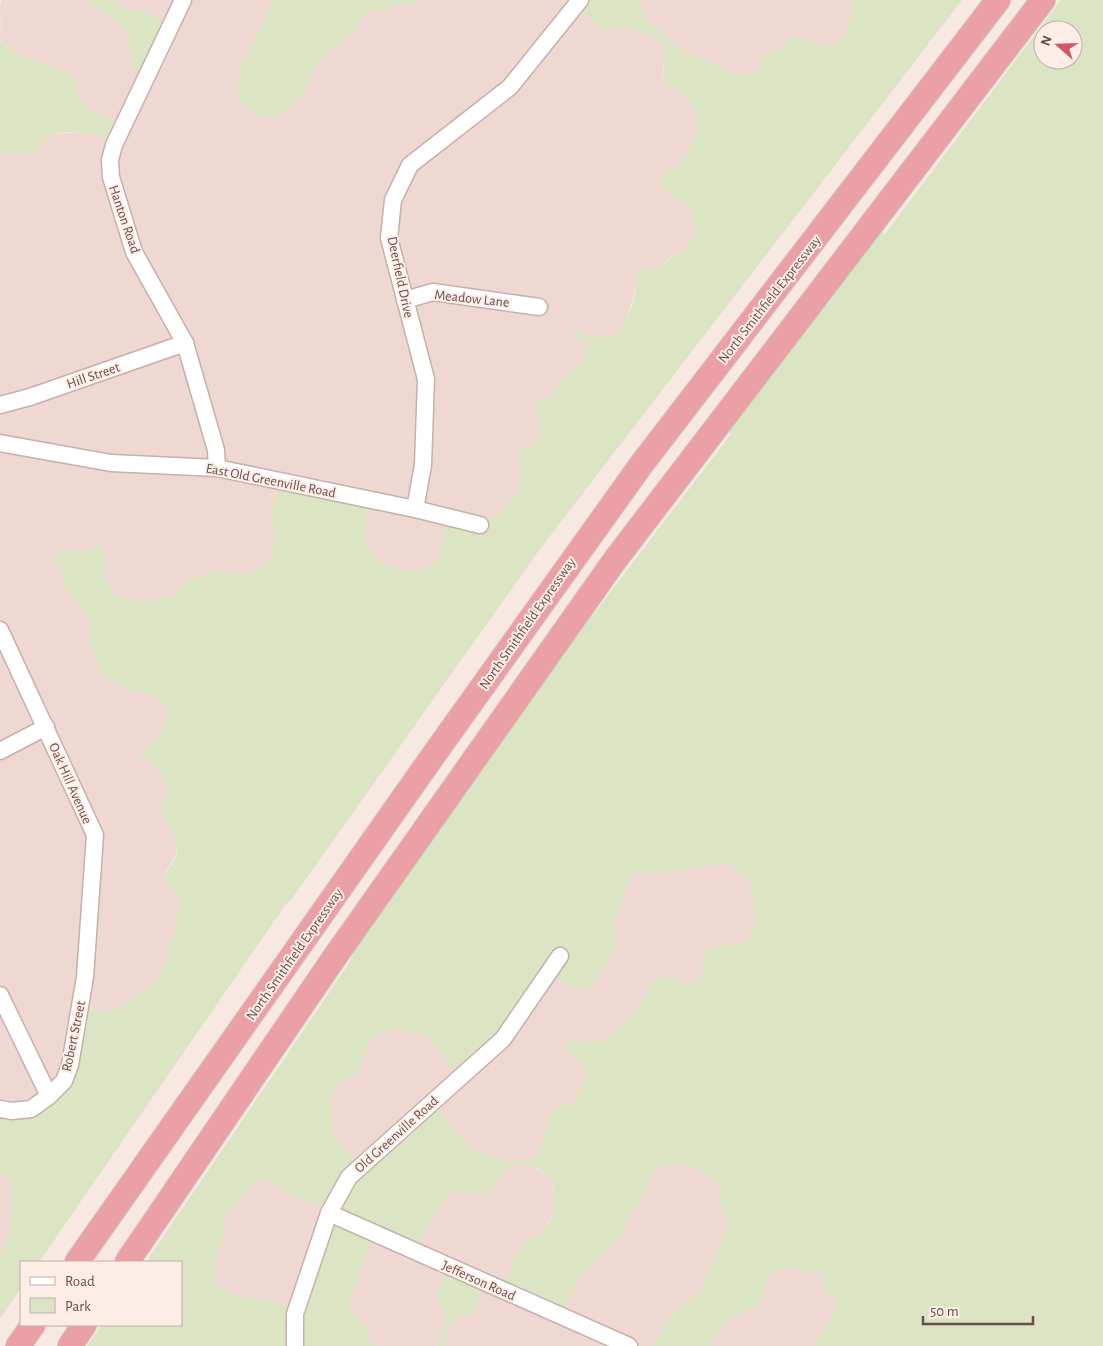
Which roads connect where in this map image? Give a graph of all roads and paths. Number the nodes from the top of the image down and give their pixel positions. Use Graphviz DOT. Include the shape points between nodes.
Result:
graph roads {
  1 [pos="183,0"];
  2 [pos="580,0"];
  3 [pos="998,0"];
  4 [pos="1043,0"];
  5 [pos="405,300"];
  6 [pos="539,307"];
  7 [pos="185,344"];
  8 [pos="0,405"];
  9 [pos="0,443"];
  10 [pos="217,468"];
  11 [pos="415,509"];
  12 [pos="480,525"];
  13 [pos="0,630"];
  14 [pos="46,727"];
  15 [pos="0,751"];
  16 [pos="560,956"];
  17 [pos="85,977"];
  18 [pos="0,995"];
  19 [pos="49,1096"];
  20 [pos="0,1109"];
  21 [pos="328,1213"];
  22 [pos="78,1261"];
  23 [pos="128,1261"];
  24 [pos="32,1326"];
  25 [pos="83,1326"];
  26 [pos="18,1346"];
  27 [pos="70,1346"];
  28 [pos="295,1346"];
  29 [pos="629,1346"];
  1 -- 7 [label="street, Hanton Road" via="114,145 110,177 134,252"];
  2 -- 5 [label="street, Deerfield Drive" via="510,87 410,165 393,200 389,238"];
  3 -- 22 [label="highway, North Smithfield Expressway" via="630,480"];
  4 -- 23 [label="highway" via="610,567 337,953"];
  5 -- 6 [label="street, Meadow Lane" via="433,292"];
  5 -- 11 [label="street, Deerfield Drive" via="426,379 423,466"];
  7 -- 8 [label="street, Hill Street"];
  7 -- 10 [label="street, Hanton Road" via="216,450"];
  9 -- 10 [label="street, East Old Greenville Road" via="111,463"];
  10 -- 11 [label="street, East Old Greenville Road"];
  11 -- 12 [label="street, East Old Greenville Road"];
  13 -- 14 [label="street, Oak Hill Avenue"];
  14 -- 15 [label="street"];
  14 -- 17 [label="street, Oak Hill Avenue" via="94,835"];
  16 -- 21 [label="street, Old Greenville Road" via="503,1039 349,1177"];
  17 -- 19 [label="street, Robert Street" via="70,1065 64,1080"];
  18 -- 19 [label="street"];
  19 -- 20 [label="street, Robert Street" via="31,1109"];
  21 -- 28 [label="street, Old Greenville Road" via="295,1314"];
  21 -- 29 [label="street, Jefferson Road"];
  24 -- 26 [label="highway"];
  25 -- 27 [label="highway"];
}
